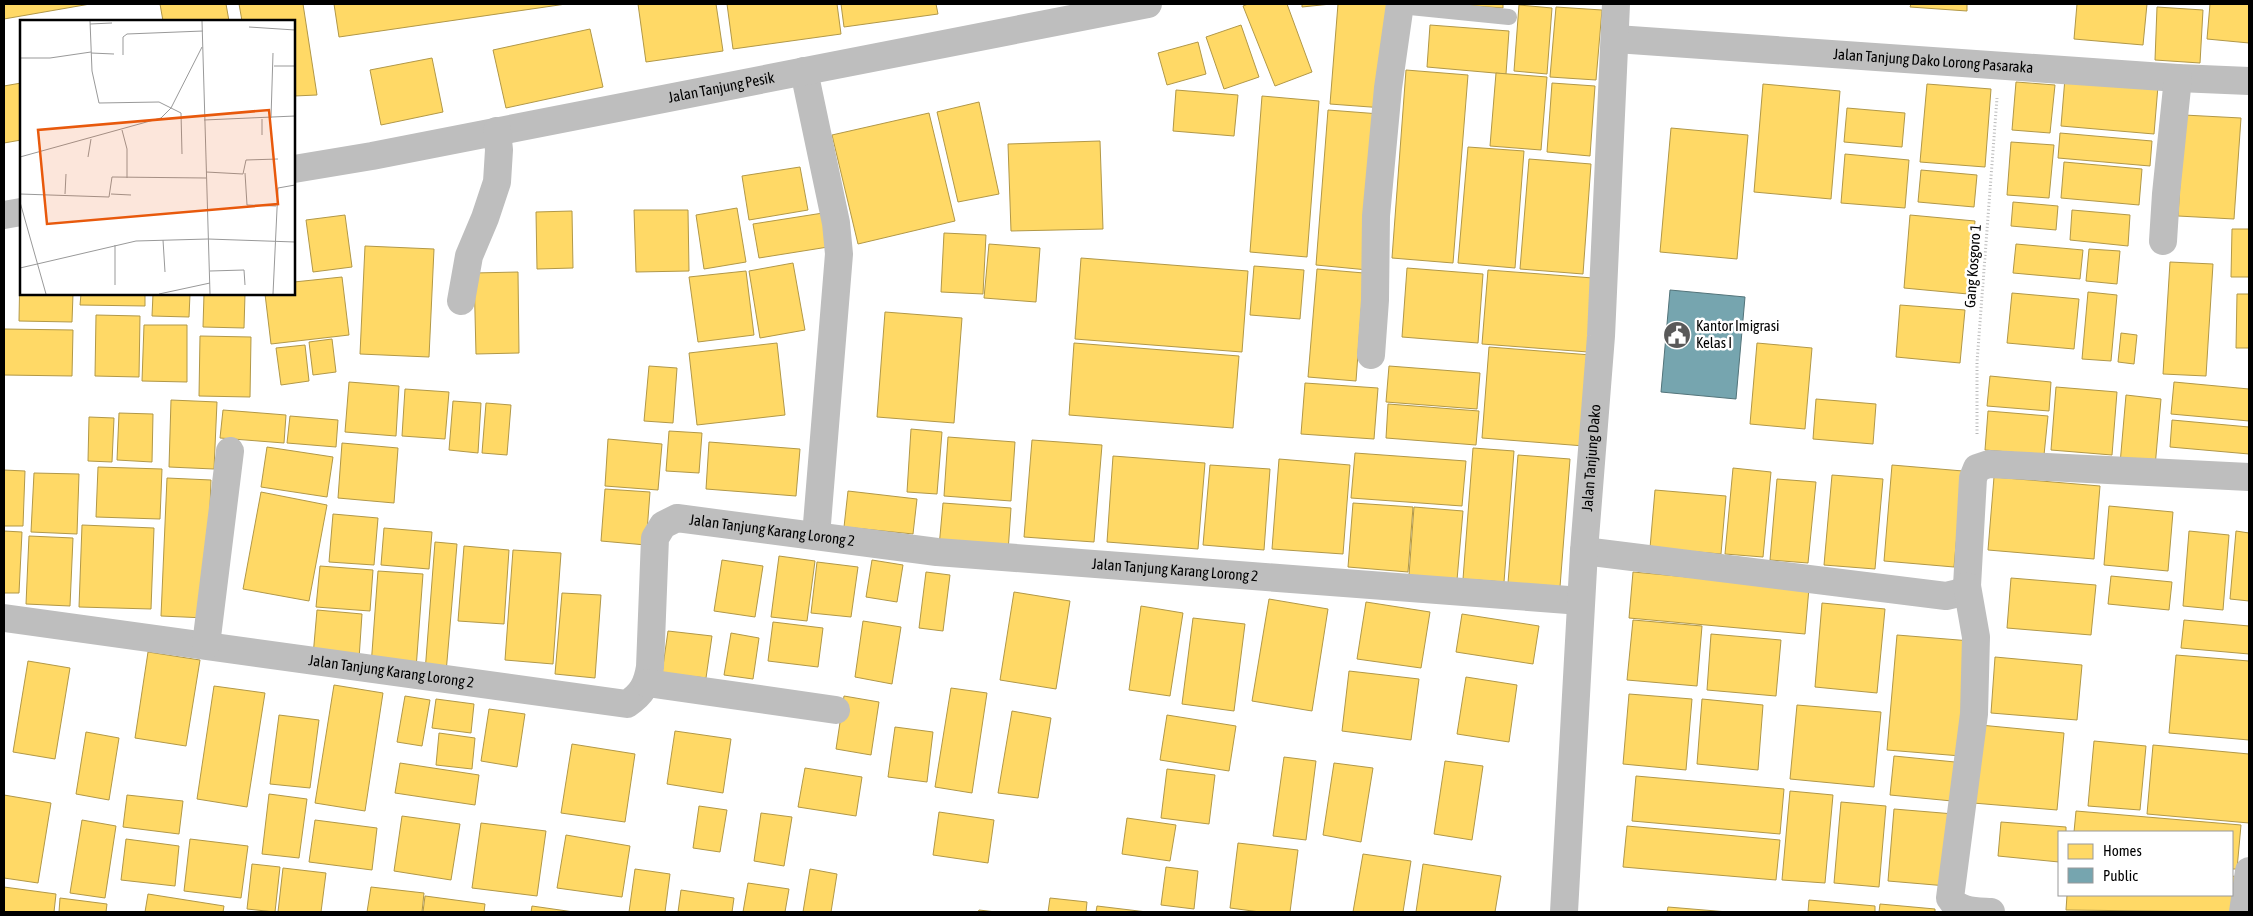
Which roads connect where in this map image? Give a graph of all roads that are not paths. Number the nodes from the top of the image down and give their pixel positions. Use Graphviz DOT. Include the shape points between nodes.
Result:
graph roads {
  1 [pos="1148,4"];
  2 [pos="1616,4"];
  3 [pos="1400,5"];
  4 [pos="1509,17"];
  5 [pos="1616,39"];
  6 [pos="804,71"];
  7 [pos="2178,78"];
  8 [pos="2249,81"];
  9 [pos="497,131"];
  10 [pos="295,169"];
  11 [pos="20,212"];
  12 [pos="4,215"];
  13 [pos="2163,241"];
  14 [pos="461,301"];
  15 [pos="1371,355"];
  16 [pos="230,451"];
  17 [pos="2249,477"];
  18 [pos="816,536"];
  19 [pos="1584,551"];
  20 [pos="1967,586"];
  21 [pos="1581,601"];
  22 [pos="4,618"];
  23 [pos="206,645"];
  24 [pos="647,683"];
  25 [pos="836,710"];
  26 [pos="2249,871"];
  27 [pos="1564,912"];
  28 [pos="1991,912"];
  29 [pos="2243,912"];
  1 -- 6 [label="street, Jalan Tanjung Pesik"];
  2 -- 5 [label="street, Jalan Tanjung Dako"];
  3 -- 4 [label="lane"];
  3 -- 15 [label="street" via="1388,88 1376,216"];
  5 -- 7 [label="street, Jalan Tanjung Dako Lorong Pasaraka"];
  5 -- 19 [label="street, Jalan Tanjung Dako" via="1601,336"];
  6 -- 9 [label="street, Jalan Tanjung Pesik"];
  6 -- 18 [label="street" via="836,223 839,254"];
  7 -- 8 [label="street, Jalan Tanjung Dako Lorong Pasaraka"];
  7 -- 13 [label="street"];
  9 -- 10 [label="street, Jalan Tanjung Pesik"];
  9 -- 14 [label="street" via="497,182 469,256"];
  11 -- 12 [label="street"];
  16 -- 23 [label="street"];
  17 -- 20 [label="street" via="1988,464 1977,468 1973,478"];
  18 -- 21 [label="street, Jalan Tanjung Karang Lorong 2" via="936,552"];
  18 -- 24 [label="street, Jalan Tanjung Karang Lorong 2" via="677,518 663,525 655,538"];
  19 -- 20 [label="street" via="1946,596"];
  19 -- 21 [label="street, Jalan Tanjung Dako"];
  20 -- 28 [label="street" via="1976,637 1974,714 1950,898 1956,906 1964,909"];
  21 -- 27 [label="street, Jalan Tanjung Dako"];
  22 -- 23 [label="street, Jalan Tanjung Karang Lorong 2"];
  23 -- 24 [label="street, Jalan Tanjung Karang Lorong 2" via="627,704"];
  24 -- 25 [label="street"];
  26 -- 29 [label="street"];
}
